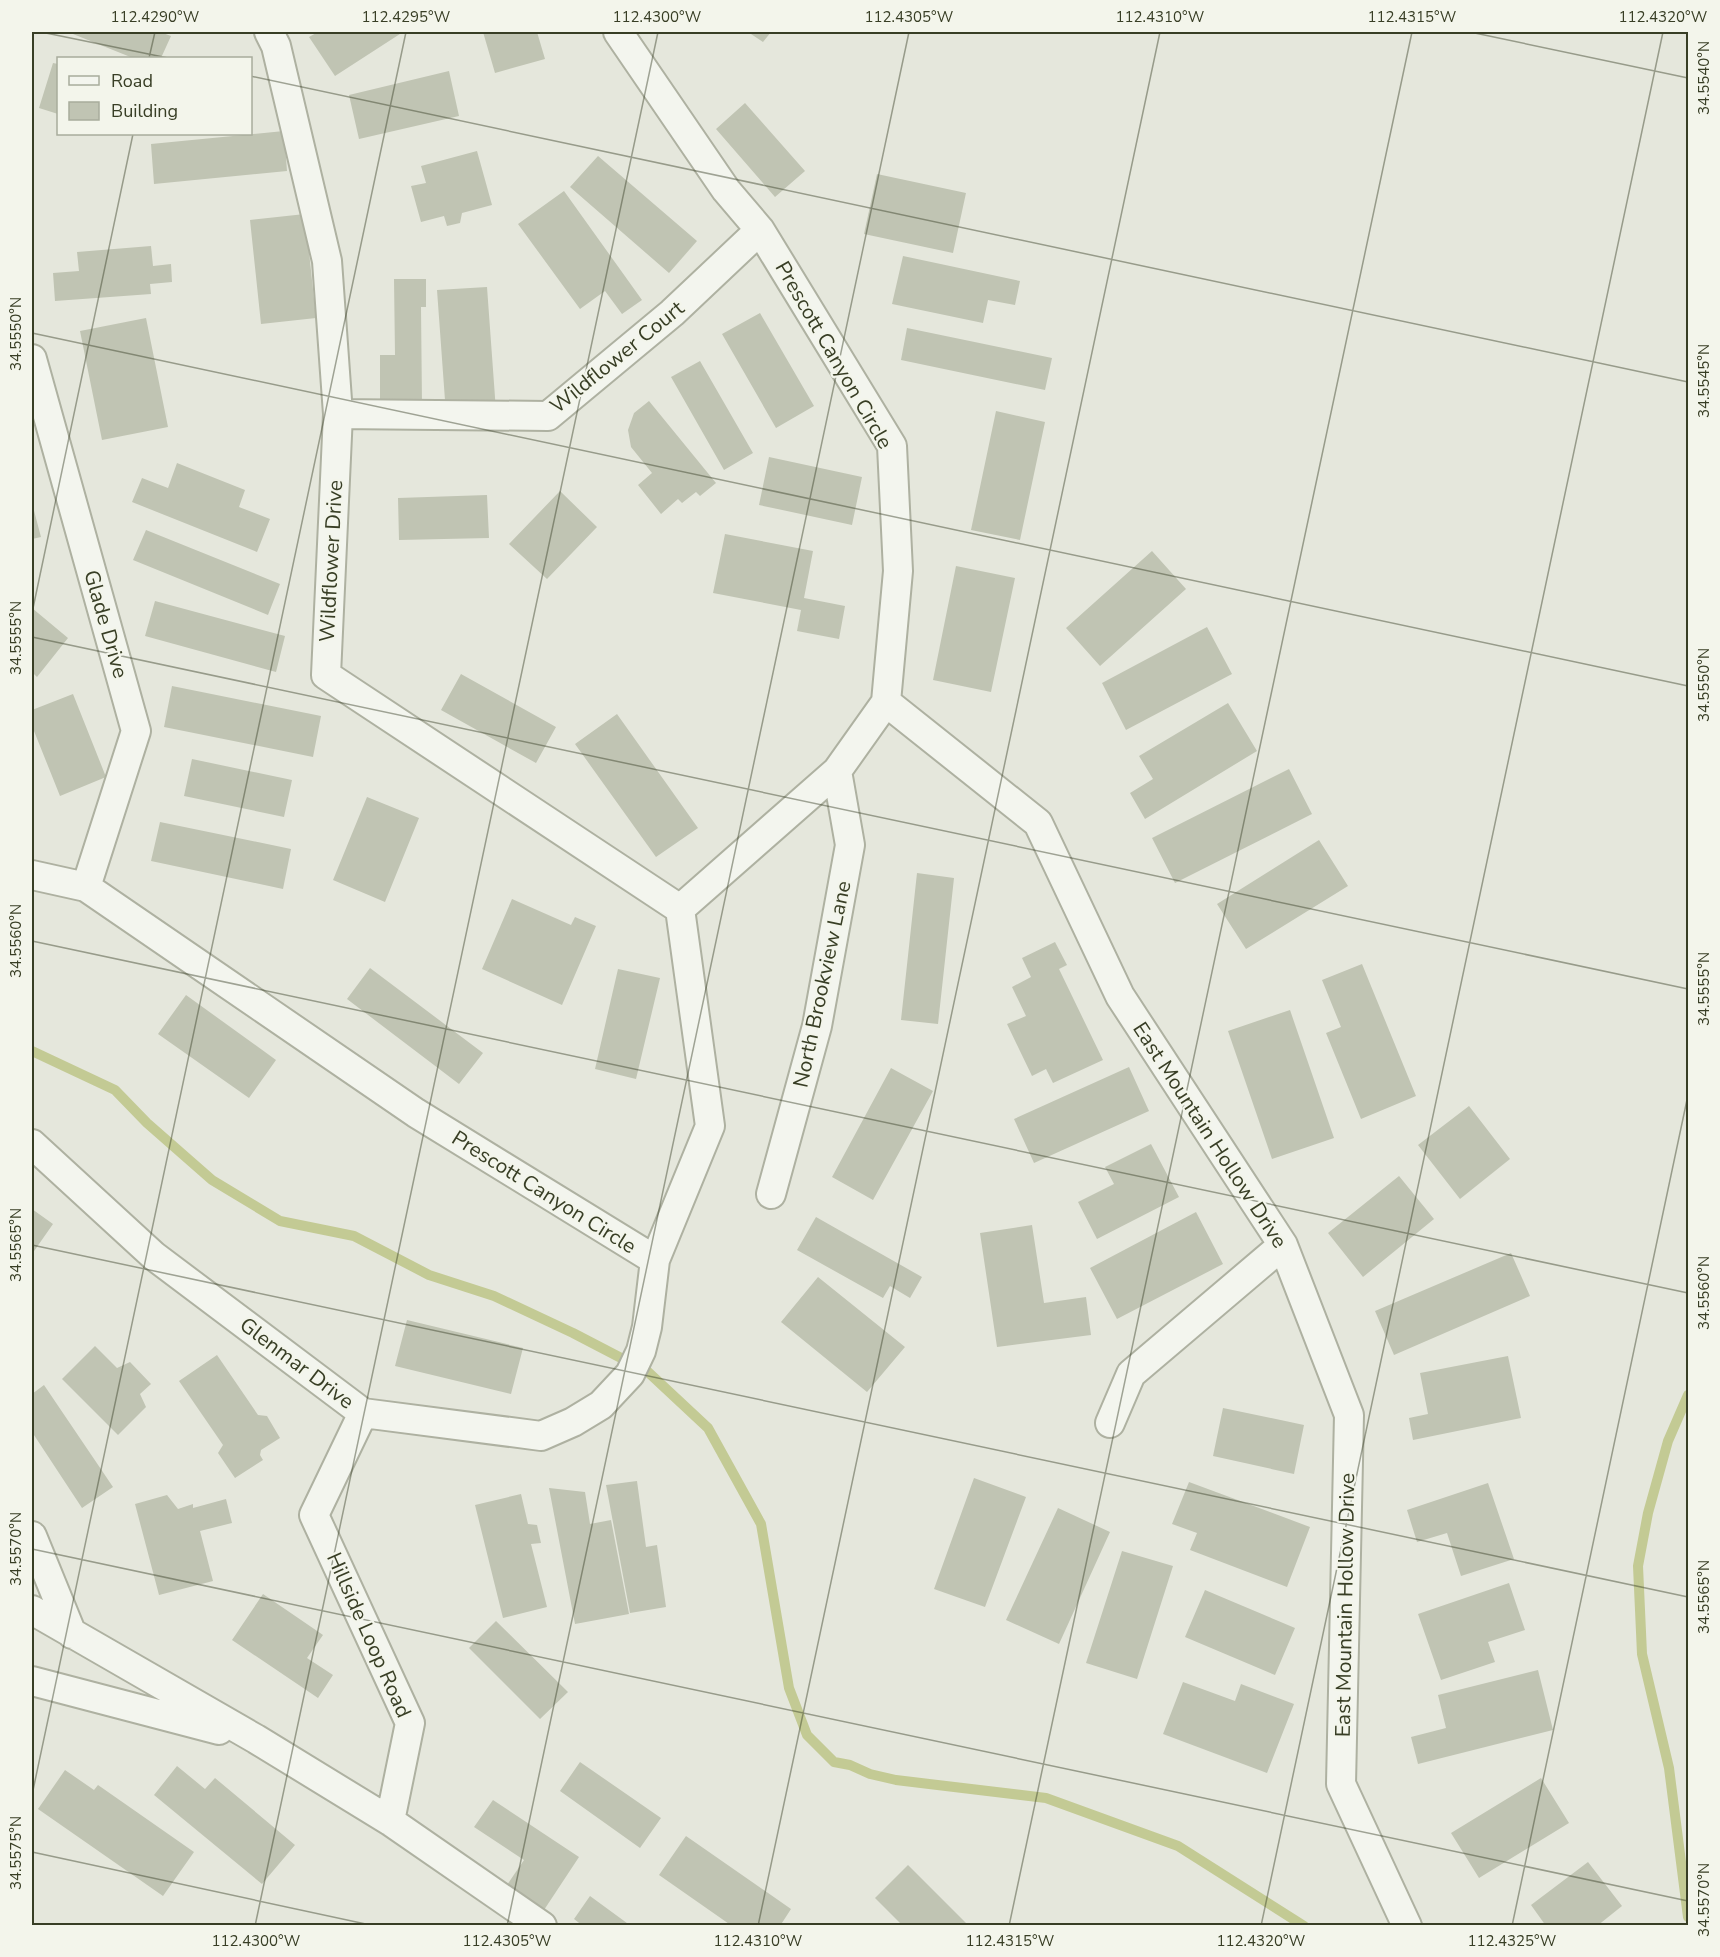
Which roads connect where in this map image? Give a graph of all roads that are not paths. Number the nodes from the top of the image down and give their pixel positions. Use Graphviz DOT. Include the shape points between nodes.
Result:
graph roads {
  1 [pos="269,32"];
  2 [pos="618,32"];
  3 [pos="760,230"];
  4 [pos="32,359"];
  5 [pos="338,414"];
  6 [pos="886,702"];
  7 [pos="837,771"];
  8 [pos="32,875"];
  9 [pos="86,887"];
  10 [pos="680,909"];
  11 [pos="32,1144"];
  12 [pos="771,1194"];
  13 [pos="1283,1245"];
  14 [pos="655,1260"];
  15 [pos="363,1413"];
  16 [pos="1110,1423"];
  17 [pos="32,1536"];
  18 [pos="32,1610"];
  19 [pos="72,1634"];
  20 [pos="32,1681"];
  21 [pos="256,1739"];
  22 [pos="390,1821"];
  23 [pos="542,1926"];
  24 [pos="1407,1926"];
  1 -- 5 [label="street, Wildflower Drive" via="276,46 327,261"];
  2 -- 3 [label="street, Prescott Canyon Circle" via="726,190"];
  3 -- 5 [label="street, Wildflower Court" via="672,313 548,416"];
  3 -- 6 [label="street, Prescott Canyon Circle" via="892,446 898,571"];
  4 -- 9 [label="street, Glade Drive" via="136,731"];
  5 -- 10 [label="street, Wildflower Drive" via="326,675"];
  6 -- 7 [label="street"];
  6 -- 13 [label="street, East Mountain Hollow Drive" via="1038,823 1120,996"];
  7 -- 10 [label="street"];
  7 -- 12 [label="street, North Brookview Lane" via="850,845 817,1026"];
  8 -- 9 [label="street, Prescott Canyon Circle"];
  9 -- 14 [label="street, Prescott Canyon Circle" via="416,1113"];
  10 -- 14 [label="street, Prescott Canyon Circle" via="710,1126"];
  11 -- 15 [label="street, Glenmar Drive" via="154,1256"];
  13 -- 16 [label="street" via="1131,1374"];
  13 -- 24 [label="street, East Mountain Hollow Drive" via="1349,1415 1341,1784"];
  14 -- 15 [label="street, Glenmar Drive" via="641,1351 630,1374 601,1405 573,1422 541,1436"];
  15 -- 22 [label="street, Hillside Loop Road" via="314,1515 410,1723"];
  17 -- 19 [label="street"];
  18 -- 19 [label="street"];
  19 -- 21 [label="street"];
  20 -- 21 [label="street"];
  21 -- 22 [label="street"];
  22 -- 23 [label="street"];
}
